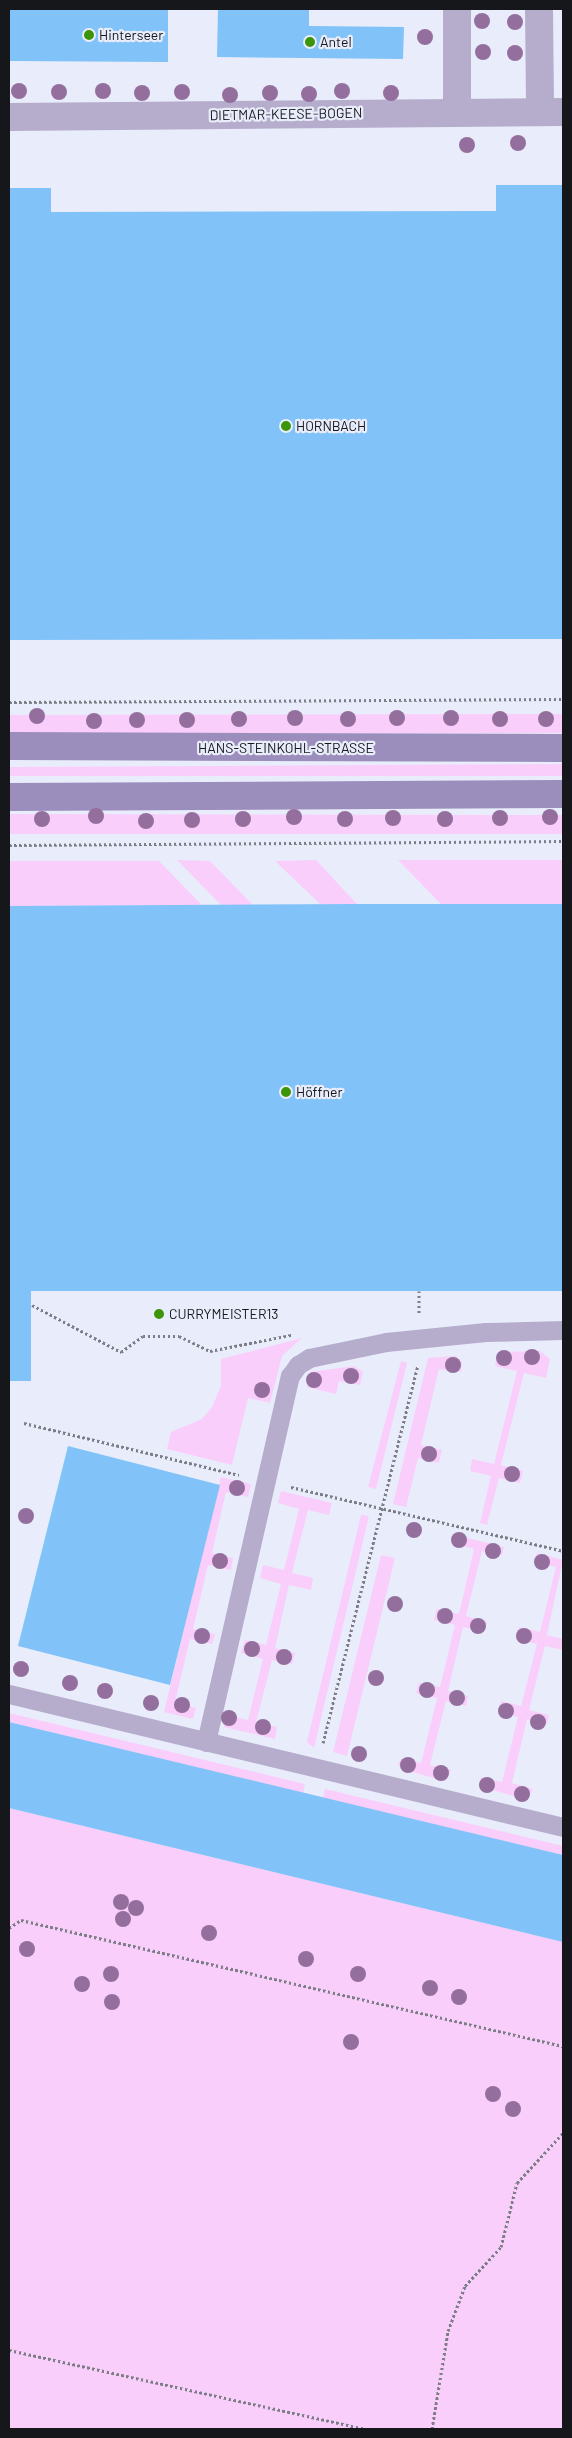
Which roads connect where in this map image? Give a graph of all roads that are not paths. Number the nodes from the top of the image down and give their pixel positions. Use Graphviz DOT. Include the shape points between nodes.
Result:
graph roads {
  1 [pos="457,9"];
  2 [pos="539,9"];
  3 [pos="457,112"];
  4 [pos="551,112"];
  5 [pos="9,117"];
  6 [pos="9,746"];
  7 [pos="563,748"];
  8 [pos="563,794"];
  9 [pos="9,797"];
  10 [pos="563,1330"];
  11 [pos="9,1694"];
  12 [pos="206,1742"];
  13 [pos="563,1827"];
  1 -- 3 [label="street"];
  2 -- 4 [label="street"];
  3 -- 4 [label="street, DIETMAR-KEESE-BOGEN"];
  3 -- 5 [label="street, DIETMAR-KEESE-BOGEN"];
  6 -- 7 [label="main road, HANS-STEINKOHL-STRASSE"];
  8 -- 9 [label="main road"];
  10 -- 12 [label="lane" via="420,1338 309,1358 298,1365 290,1376"];
  11 -- 12 [label="lane"];
  12 -- 13 [label="lane"];
}
